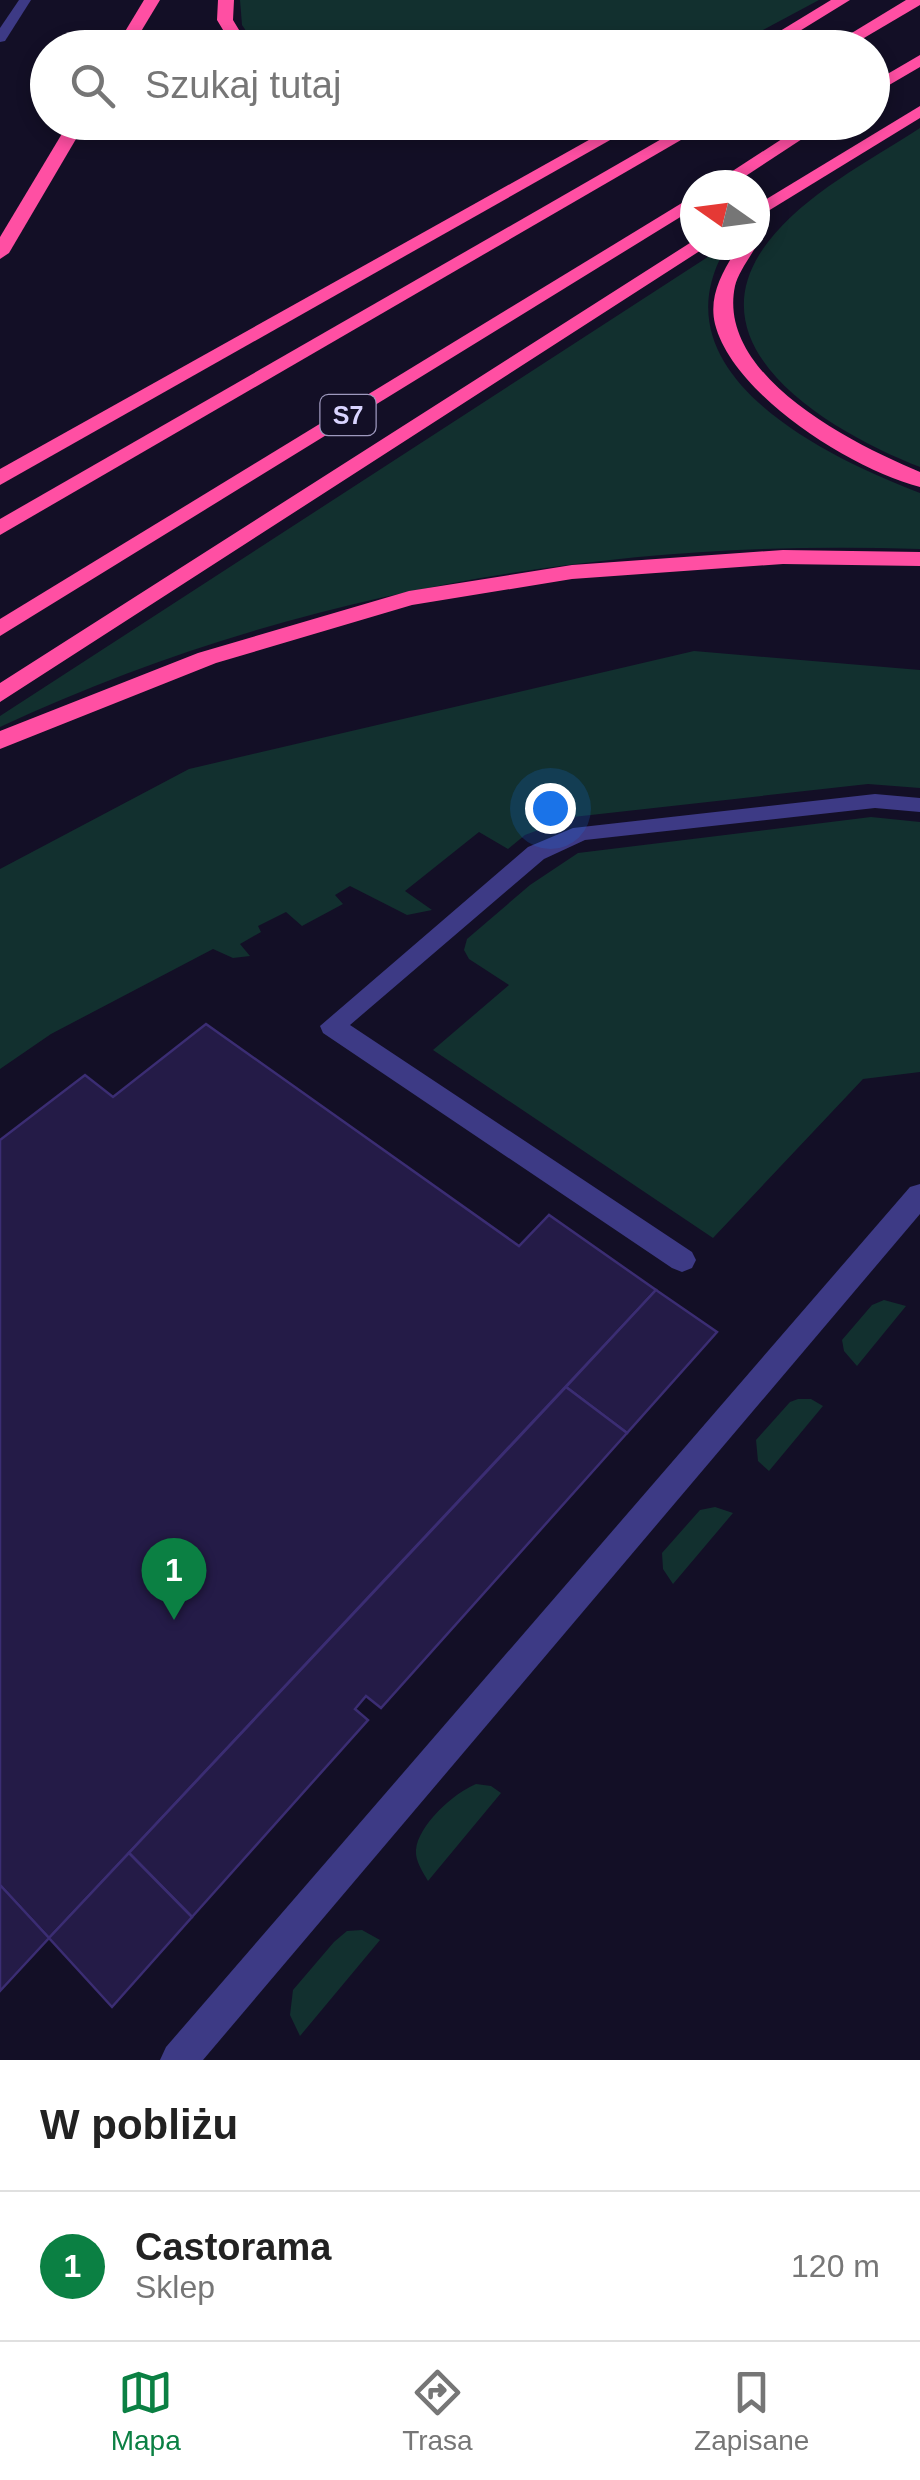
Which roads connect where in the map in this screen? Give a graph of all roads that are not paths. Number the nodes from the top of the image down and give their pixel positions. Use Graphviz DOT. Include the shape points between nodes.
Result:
graph roads {
  1 [pos="26,0"];
  2 [pos="152,0"];
  3 [pos="226,0"];
  4 [pos="842,0"];
  5 [pos="917,0"];
  6 [pos="134,30"];
  7 [pos="231,30"];
  8 [pos="791,30"];
  9 [pos="866,30"];
  10 [pos="0,38"];
  11 [pos="920,60"];
  12 [pos="890,79"];
  13 [pos="920,112"];
  14 [pos="890,131"];
  15 [pos="67,140"];
  16 [pos="602,140"];
  17 [pos="673,140"];
  18 [pos="791,140"];
  19 [pos="876,140"];
  20 [pos="744,170"];
  21 [pos="794,192"];
  22 [pos="770,206"];
  23 [pos="680,209"];
  24 [pos="770,220"];
  25 [pos="0,253"];
  26 [pos="680,258"];
  27 [pos="738,260"];
  28 [pos="0,478"];
  29 [pos="920,480"];
  30 [pos="0,528"];
  31 [pos="920,559"];
  32 [pos="0,629"];
  33 [pos="0,694"];
  34 [pos="0,741"];
  35 [pos="920,805"];
  36 [pos="920,1195"];
  37 [pos="682,1260"];
  38 [pos="179,2060"];
  1 -- 10 [label="street"];
  2 -- 6 [label="highway"];
  3 -- 7 [label="highway"];
  4 -- 8 [label="highway"];
  5 -- 9 [label="highway"];
  11 -- 12 [label="highway"];
  13 -- 14 [label="highway"];
  15 -- 25 [label="highway"];
  16 -- 28 [label="highway"];
  17 -- 30 [label="highway"];
  18 -- 20 [label="highway"];
  19 -- 21 [label="highway"];
  21 -- 22 [label="highway"];
  21 -- 24 [label="highway"];
  23 -- 32 [label="highway, S7"];
  26 -- 33 [label="highway"];
  27 -- 29 [label="highway" via="725,294 726,319 746,366 798,418 844,447"];
  31 -- 34 [label="highway" via="783,557 591,571 409,598 207,658"];
  35 -- 37 [label="street" via="856,803 581,833 555,842 332,1026"];
  36 -- 38 [label="street"];
}
